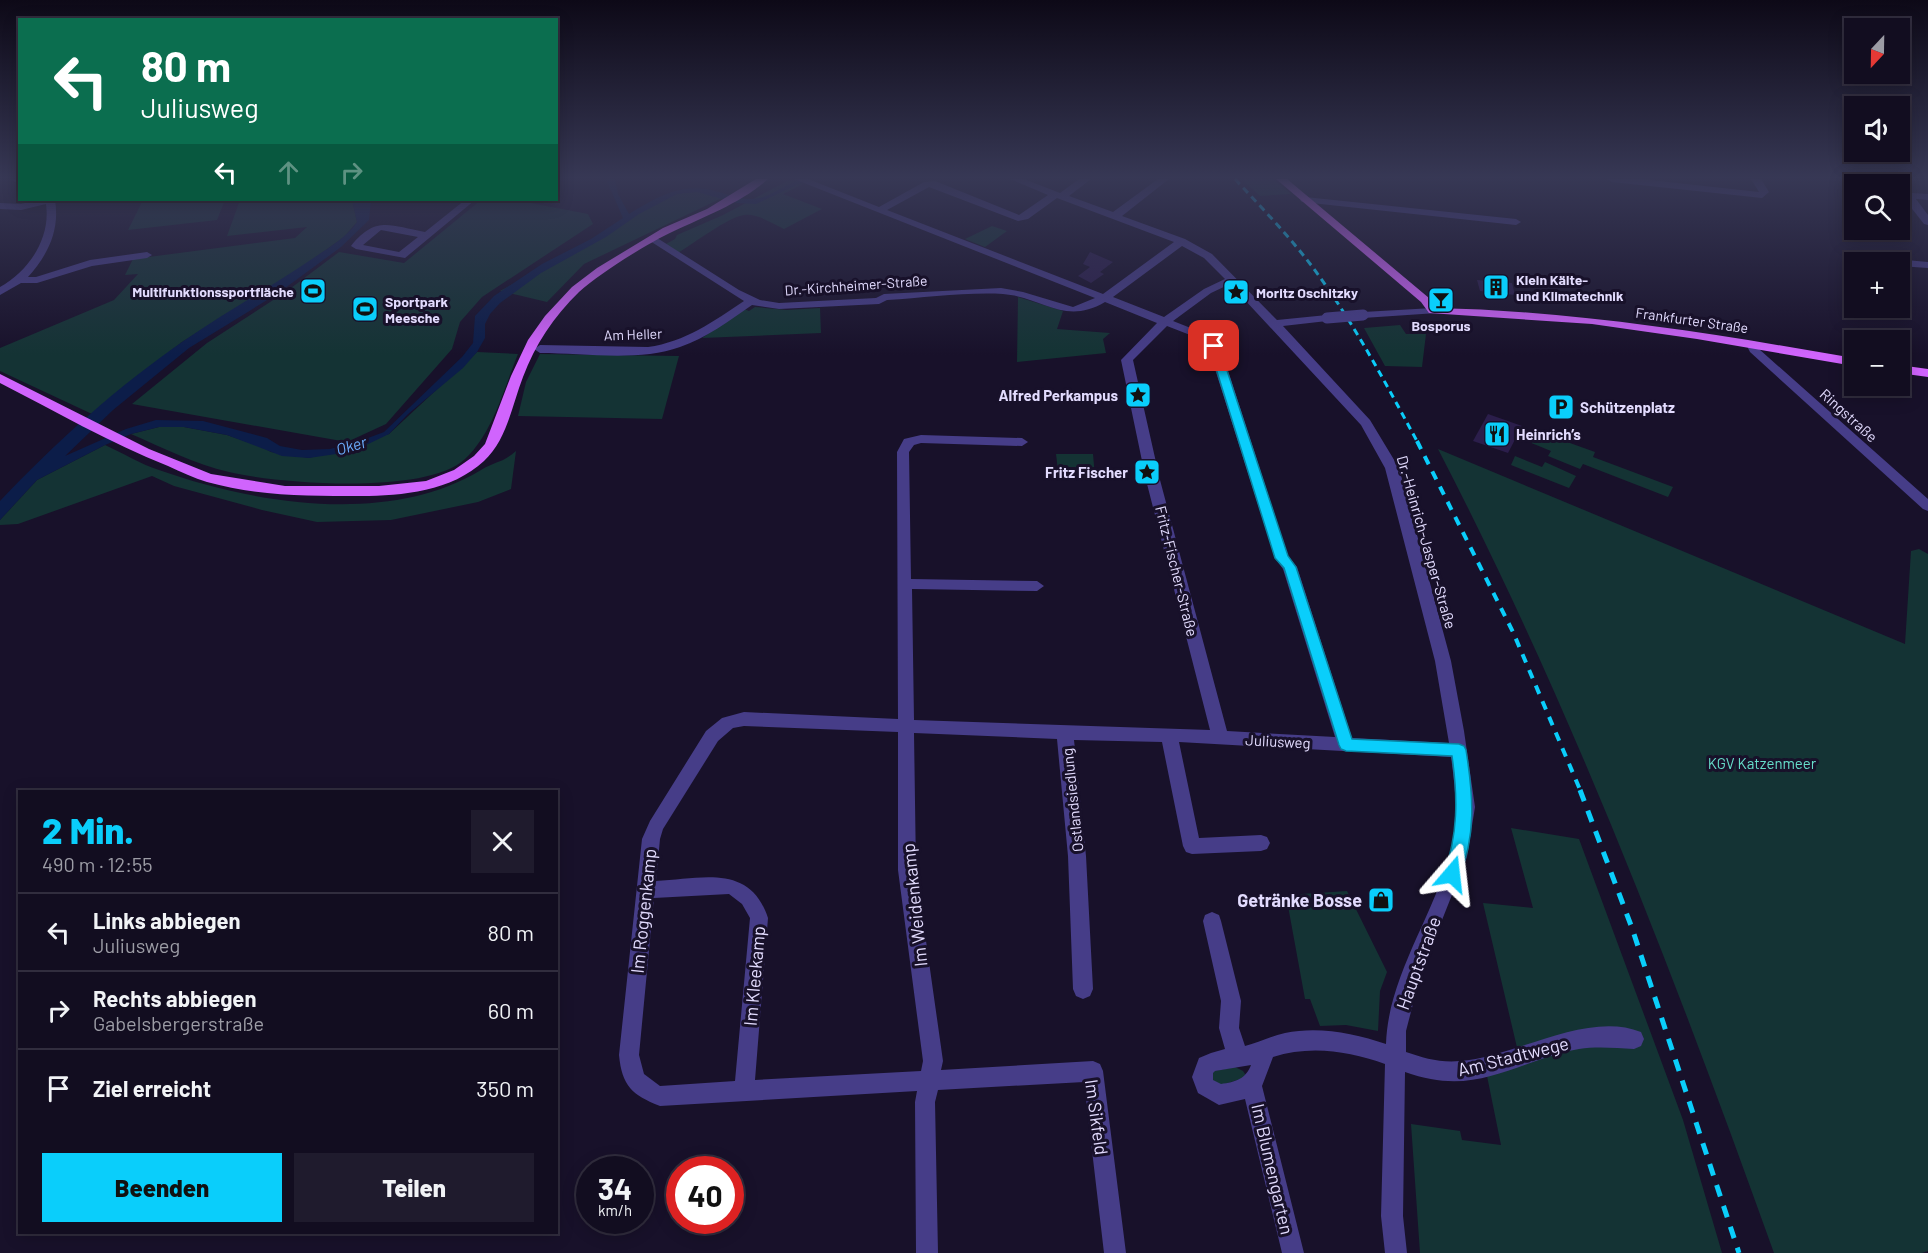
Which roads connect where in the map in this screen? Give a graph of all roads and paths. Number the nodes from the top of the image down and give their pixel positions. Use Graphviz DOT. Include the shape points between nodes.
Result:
graph roads {
  1 [pos="46,237"];
  2 [pos="365,237"];
  3 [pos="423,237"];
  4 [pos="659,237"];
  5 [pos="951,237"];
  6 [pos="1172,237"];
  7 [pos="1350,237"];
  8 [pos="654,239"];
  9 [pos="1181,241"];
  10 [pos="147,255"];
  11 [pos="1910,263"];
  12 [pos="1928,265"];
  13 [pos="21,280"];
  14 [pos="1233,280"];
  15 [pos="0,292"];
  16 [pos="1104,297"];
  17 [pos="751,301"];
  18 [pos="1433,311"];
  19 [pos="1166,322"];
  20 [pos="1273,324"];
  21 [pos="1752,344"];
  22 [pos="540,349"];
  23 [pos="1844,360"];
  24 [pos="1910,371"];
  25 [pos="1928,373"];
  26 [pos="0,378"];
  27 [pos="1022,442"];
  28 [pos="1928,506"];
  29 [pos="906,584"];
  30 [pos="1037,586"];
  31 [pos="906,726"];
  32 [pos="1065,733"];
  33 [pos="1169,735"];
  34 [pos="1220,737"];
  35 [pos="1346,745"];
  36 [pos="1459,750"];
  37 [pos="1261,843"];
  38 [pos="645,890"];
  39 [pos="1212,921"];
  40 [pos="1083,989"];
  41 [pos="1634,1039"];
  42 [pos="1264,1051"];
  43 [pos="1394,1056"];
  44 [pos="1238,1058"];
  45 [pos="928,1082"];
  46 [pos="1252,1085"];
  47 [pos="744,1092"];
  48 [pos="927,1253"];
  49 [pos="1115,1253"];
  50 [pos="1293,1253"];
  51 [pos="1396,1253"];
  1 -- 13 [label="street"];
  2 -- 3 [label="street" via="356,246 401,256"];
  4 -- 8 [label="main road"];
  5 -- 16 [label="street"];
  6 -- 9 [label="street, Dr.-Heinrich-Jasper-Straße"];
  7 -- 18 [label="main road"];
  8 -- 17 [label="street, Dr.-Kirchheimer-Straße"];
  8 -- 26 [label="main road" via="587,280 557,308 528,352 491,446 470,467 448,479 406,489 285,491 209,478 144,452"];
  9 -- 14 [label="street, Dr.-Heinrich-Jasper-Straße" via="1208,256"];
  9 -- 16 [label="street, Dr.-Kirchheimer-Straße"];
  10 -- 13 [label="street" via="90,264 43,279"];
  11 -- 12 [label="street"];
  13 -- 15 [label="street"];
  14 -- 19 [label="street, Fritz-Fischer-Straße" via="1218,284"];
  14 -- 20 [label="street, Dr.-Heinrich-Jasper-Straße"];
  16 -- 17 [label="street, Dr.-Kirchheimer-Straße" via="1090,307 1076,310 1007,291 791,306"];
  16 -- 19 [label="street"];
  17 -- 22 [label="street, Am Heller" via="694,337 665,349"];
  18 -- 20 [label="street, Frankfurter Straße, bridge"];
  18 -- 21 [label="main road, Frankfurter Straße" via="1529,316"];
  19 -- 34 [label="street, Fritz-Fischer-Straße" via="1127,360 1153,480"];
  19 -- 35 [label="street" via="1208,338 1214,346"];
  20 -- 36 [label="street, Dr.-Heinrich-Jasper-Straße" via="1366,423 1392,468 1443,661"];
  21 -- 23 [label="main road, Frankfurter Straße"];
  21 -- 28 [label="street, Ringstraße" via="1816,408"];
  24 -- 25 [label="main road"];
  27 -- 29 [label="street, Im Weidenkamp" via="909,442 903,452"];
  29 -- 30 [label="street"];
  29 -- 31 [label="street, Im Weidenkamp"];
  31 -- 32 [label="street, Ostlandsiedlung"];
  31 -- 38 [label="street, Im Roggenkamp" via="744,719 728,723 712,736 656,826"];
  31 -- 45 [label="street, Im Weidenkamp" via="907,870 933,1061"];
  32 -- 33 [label="street, Juliusweg"];
  32 -- 40 [label="street, Ostlandsiedlung" via="1077,856"];
  33 -- 34 [label="street, Juliusweg"];
  33 -- 37 [label="street" via="1192,846"];
  34 -- 35 [label="street, Juliusweg"];
  35 -- 36 [label="street, Juliusweg"];
  36 -- 43 [label="street, Hauptstraße" via="1465,799 1462,840 1404,993"];
  38 -- 47 [label="street, Im Kleekamp" via="729,886 741,891 756,906 759,918"];
  38 -- 47 [label="street, Im Roggenkamp" via="629,1055 631,1071 646,1091 660,1096"];
  39 -- 44 [label="street" via="1232,1001 1229,1028"];
  41 -- 43 [label="street, Am Stadtwege" via="1573,1040 1458,1072 1430,1069"];
  42 -- 43 [label="street, Im Blumengarten" via="1303,1041 1326,1041"];
  42 -- 44 [label="street, Im Blumengarten"];
  42 -- 46 [label="street, Im Blumengarten"];
  43 -- 51 [label="street, Hauptstraße" via="1392,1216"];
  44 -- 46 [label="street, Im Blumengarten" via="1207,1064 1203,1073 1206,1086 1219,1095"];
  45 -- 47 [label="street"];
  45 -- 48 [label="street, Im Weidenkamp" via="924,1102"];
  45 -- 49 [label="street, Im Sikfeld" via="1093,1071"];
  46 -- 50 [label="street, Im Blumengarten"];
}
